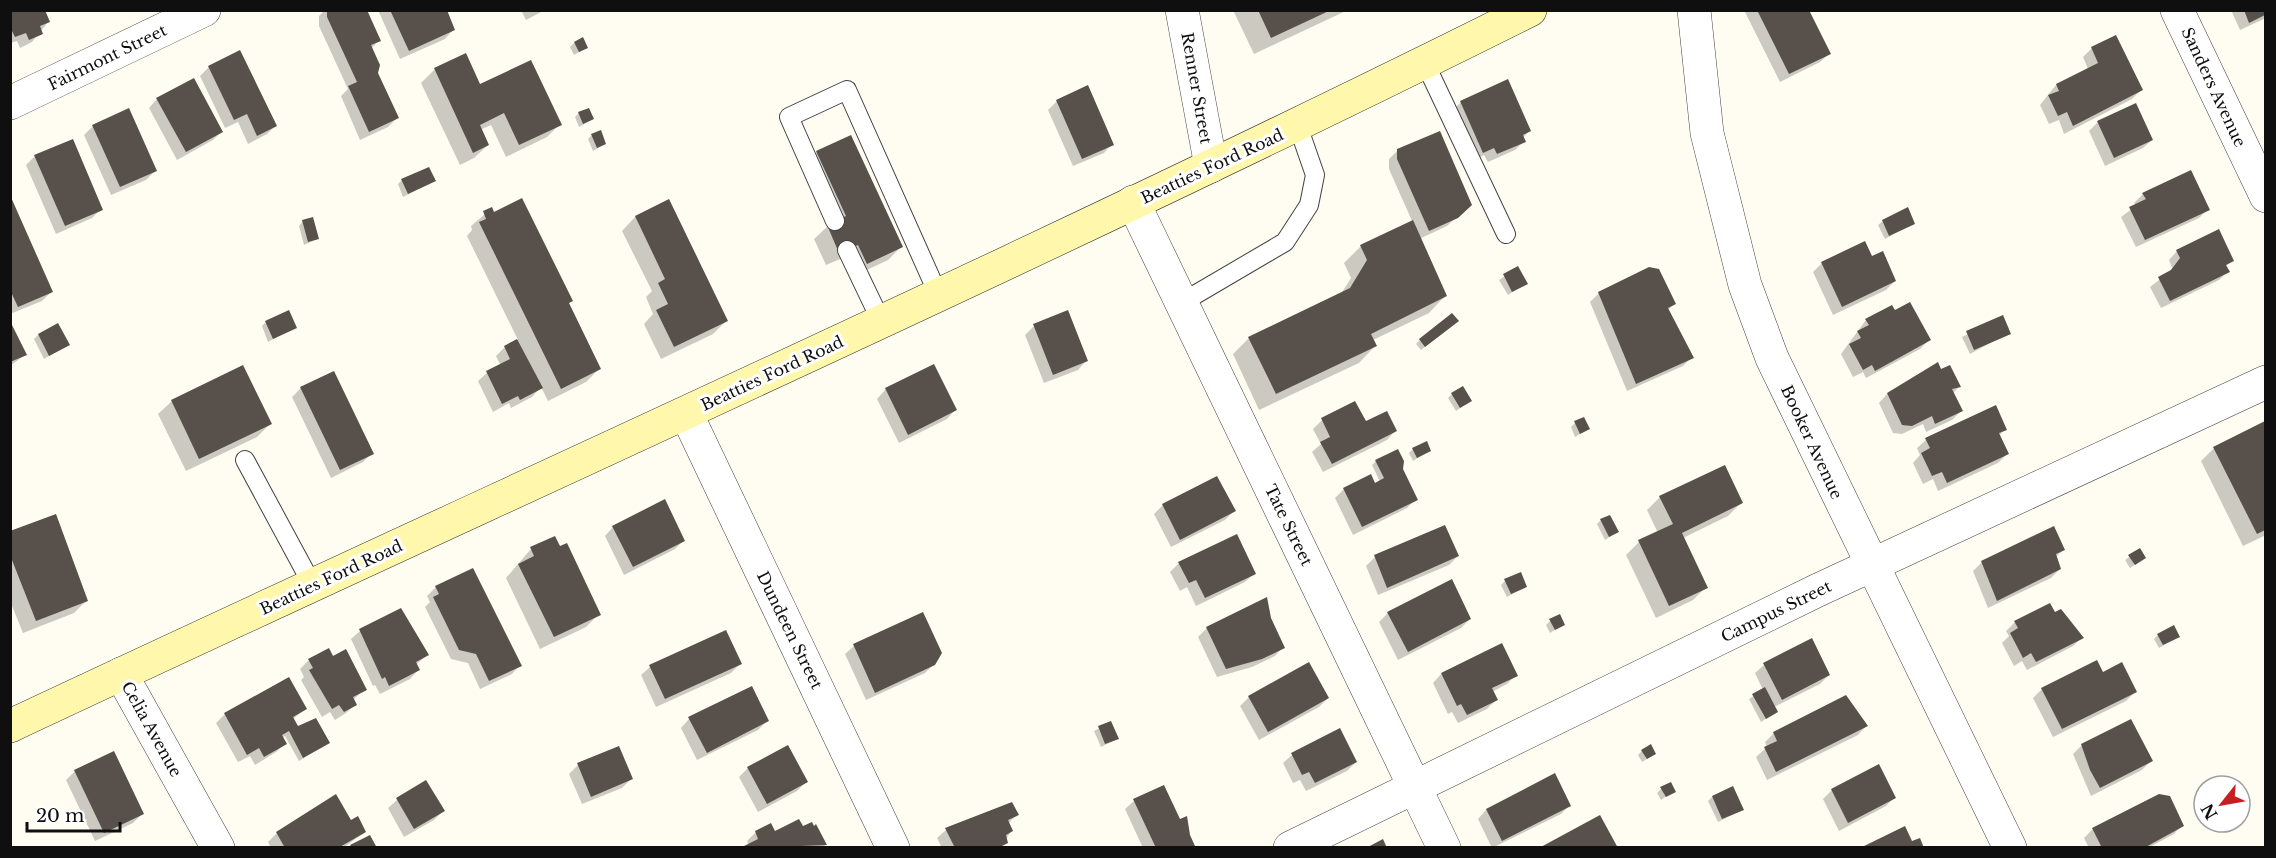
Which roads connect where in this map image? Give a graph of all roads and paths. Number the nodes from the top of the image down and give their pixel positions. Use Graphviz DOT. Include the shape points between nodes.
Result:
graph roads {
  1 [pos="204,10"];
  2 [pos="1182,10"];
  3 [pos="1530,10"];
  4 [pos="1694,10"];
  5 [pos="2177,10"];
  6 [pos="1425,63"];
  7 [pos="10,103"];
  8 [pos="1298,126"];
  9 [pos="1211,166"];
  10 [pos="2265,196"];
  11 [pos="1133,202"];
  12 [pos="835,221"];
  13 [pos="1506,234"];
  14 [pos="848,249"];
  15 [pos="938,294"];
  16 [pos="1181,303"];
  17 [pos="881,321"];
  18 [pos="2265,382"];
  19 [pos="686,413"];
  20 [pos="245,460"];
  21 [pos="1872,566"];
  22 [pos="313,586"];
  23 [pos="122,674"];
  24 [pos="10,726"];
  25 [pos="1415,787"];
  26 [pos="218,848"];
  27 [pos="893,848"];
  28 [pos="1290,848"];
  29 [pos="1444,848"];
  30 [pos="2010,848"];
  1 -- 7 [label="street, Fairmont Street"];
  2 -- 9 [label="street, Renner Street"];
  3 -- 6 [label="main road, Beatties Ford Road"];
  4 -- 21 [label="street, Booker Avenue" via="1707,133 1745,285 1772,358"];
  5 -- 10 [label="street, Sanders Avenue"];
  6 -- 8 [label="main road, Beatties Ford Road"];
  6 -- 13 [label="lane"];
  8 -- 9 [label="main road, Beatties Ford Road"];
  8 -- 16 [label="lane" via="1315,175 1309,205 1285,242"];
  9 -- 11 [label="main road, Beatties Ford Road"];
  11 -- 15 [label="main road, Beatties Ford Road"];
  11 -- 16 [label="street, Tate Street"];
  12 -- 15 [label="lane" via="789,117 847,90"];
  14 -- 17 [label="lane"];
  15 -- 17 [label="main road, Beatties Ford Road"];
  16 -- 25 [label="street, Tate Street"];
  17 -- 19 [label="main road, Beatties Ford Road"];
  18 -- 21 [label="street, Campus Street"];
  19 -- 22 [label="main road, Beatties Ford Road"];
  19 -- 27 [label="street, Dundeen Street"];
  20 -- 22 [label="lane"];
  21 -- 25 [label="street, Campus Street"];
  21 -- 30 [label="street, Booker Avenue"];
  22 -- 23 [label="main road, Beatties Ford Road"];
  23 -- 24 [label="main road, Beatties Ford Road"];
  23 -- 26 [label="street, Celia Avenue"];
  25 -- 28 [label="street, Campus Street"];
  25 -- 29 [label="street, Tate Street"];
}
